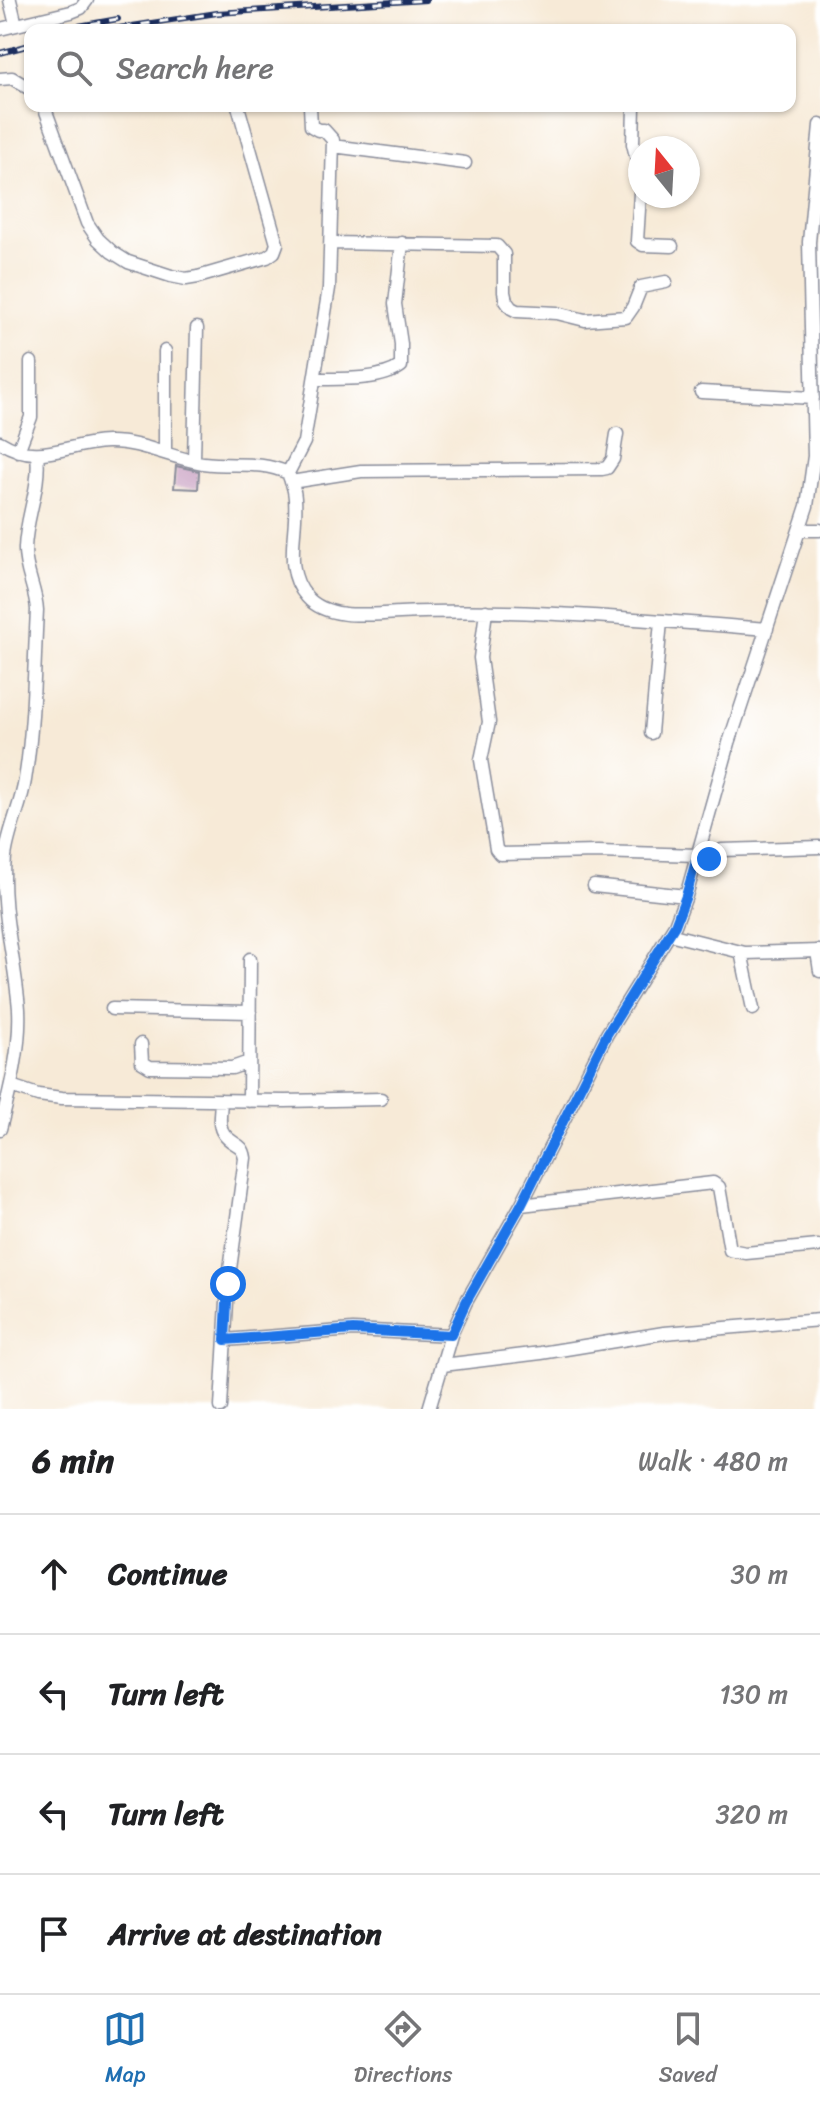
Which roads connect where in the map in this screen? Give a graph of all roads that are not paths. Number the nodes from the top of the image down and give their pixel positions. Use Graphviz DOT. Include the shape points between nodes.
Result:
graph roads {
  1 [pos="10,0"];
  2 [pos="87,0"];
  3 [pos="16,25"];
  4 [pos="0,29"];
  5 [pos="0,79"];
  6 [pos="24,85"];
  7 [pos="46,112"];
  8 [pos="240,112"];
  9 [pos="310,112"];
  10 [pos="634,112"];
  11 [pos="820,125"];
  12 [pos="633,136"];
  13 [pos="333,146"];
  14 [pos="465,163"];
  15 [pos="816,194"];
  16 [pos="639,208"];
  17 [pos="332,243"];
  18 [pos="402,243"];
  19 [pos="672,246"];
  20 [pos="666,282"];
  21 [pos="197,328"];
  22 [pos="165,351"];
  23 [pos="31,362"];
  24 [pos="315,379"];
  25 [pos="701,392"];
  26 [pos="815,395"];
  27 [pos="617,434"];
  28 [pos="0,442"];
  29 [pos="18,451"];
  30 [pos="165,452"];
  31 [pos="37,454"];
  32 [pos="194,460"];
  33 [pos="290,478"];
  34 [pos="800,530"];
  35 [pos="820,530"];
  36 [pos="486,611"];
  37 [pos="661,621"];
  38 [pos="767,629"];
  39 [pos="651,733"];
  40 [pos="820,847"];
  41 [pos="697,858"];
  42 [pos="594,886"];
  43 [pos="686,896"];
  44 [pos="669,934"];
  45 [pos="818,951"];
  46 [pos="741,952"];
  47 [pos="250,959"];
  48 [pos="820,971"];
  49 [pos="112,1009"];
  50 [pos="753,1009"];
  51 [pos="250,1012"];
  52 [pos="141,1044"];
  53 [pos="249,1062"];
  54 [pos="11,1086"];
  55 [pos="381,1099"];
  56 [pos="221,1100"];
  57 [pos="249,1101"];
  58 [pos="0,1129"];
  59 [pos="521,1205"];
  60 [pos="818,1246"];
  61 [pos="820,1320"];
  62 [pos="451,1335"];
  63 [pos="225,1340"];
  64 [pos="443,1365"];
  65 [pos="221,1407"];
  66 [pos="429,1409"];
  1 -- 3 [label="street"];
  2 -- 3 [label="street" via="71,12"];
  3 -- 4 [label="street"];
  5 -- 6 [label="street" via="12,78"];
  7 -- 8 [label="street" via="87,223 98,239 128,262 186,279 267,257 277,244"];
  9 -- 13 [label="street" via="311,126 330,134"];
  10 -- 12 [label="street"];
  11 -- 15 [label="street"];
  13 -- 14 [label="street"];
  13 -- 17 [label="street"];
  15 -- 26 [label="street" via="809,242"];
  16 -- 19 [label="street" via="639,244"];
  17 -- 18 [label="street"];
  17 -- 24 [label="street"];
  18 -- 20 [label="street" via="497,246 504,254 506,301 517,311 618,319 630,314 641,287"];
  18 -- 24 [label="street" via="395,304 401,366 354,379"];
  21 -- 32 [label="street"];
  22 -- 30 [label="street"];
  23 -- 29 [label="street" via="31,417"];
  24 -- 33 [label="street" via="304,442"];
  25 -- 26 [label="street"];
  26 -- 34 [label="street" via="812,480"];
  27 -- 33 [label="street" via="613,459 602,469 361,471"];
  28 -- 29 [label="street"];
  29 -- 31 [label="street"];
  30 -- 31 [label="street" via="109,442"];
  30 -- 32 [label="street"];
  31 -- 54 [label="street" via="25,549 37,610 26,780 5,858 19,1010"];
  32 -- 33 [label="street" via="269,465"];
  33 -- 36 [label="street" via="295,491 295,571 307,598 322,609 349,614"];
  34 -- 35 [label="street"];
  34 -- 38 [label="street"];
  36 -- 37 [label="street"];
  36 -- 41 [label="street" via="480,658 489,722 481,760 500,854 575,851"];
  37 -- 38 [label="street"];
  37 -- 39 [label="street"];
  38 -- 41 [label="street"];
  40 -- 41 [label="street" via="722,850 706,860"];
  41 -- 43 [label="street"];
  42 -- 43 [label="street"];
  43 -- 44 [label="street"];
  44 -- 46 [label="street"];
  44 -- 59 [label="street" via="607,1034"];
  45 -- 46 [label="street"];
  45 -- 48 [label="street"];
  46 -- 50 [label="street"];
  47 -- 51 [label="street"];
  49 -- 51 [label="street"];
  51 -- 53 [label="street"];
  52 -- 53 [label="street" via="142,1062 150,1067 232,1068"];
  53 -- 57 [label="street"];
  54 -- 56 [label="street" via="62,1098"];
  54 -- 58 [label="street"];
  55 -- 57 [label="street"];
  56 -- 57 [label="street"];
  56 -- 63 [label="street" via="221,1129 244,1150 245,1158"];
  59 -- 60 [label="street" via="713,1183 719,1187 730,1250"];
  59 -- 62 [label="street"];
  61 -- 64 [label="street" via="664,1333"];
  62 -- 63 [label="street" via="353,1330"];
  62 -- 64 [label="street"];
  63 -- 65 [label="street"];
  64 -- 66 [label="street"];
}
